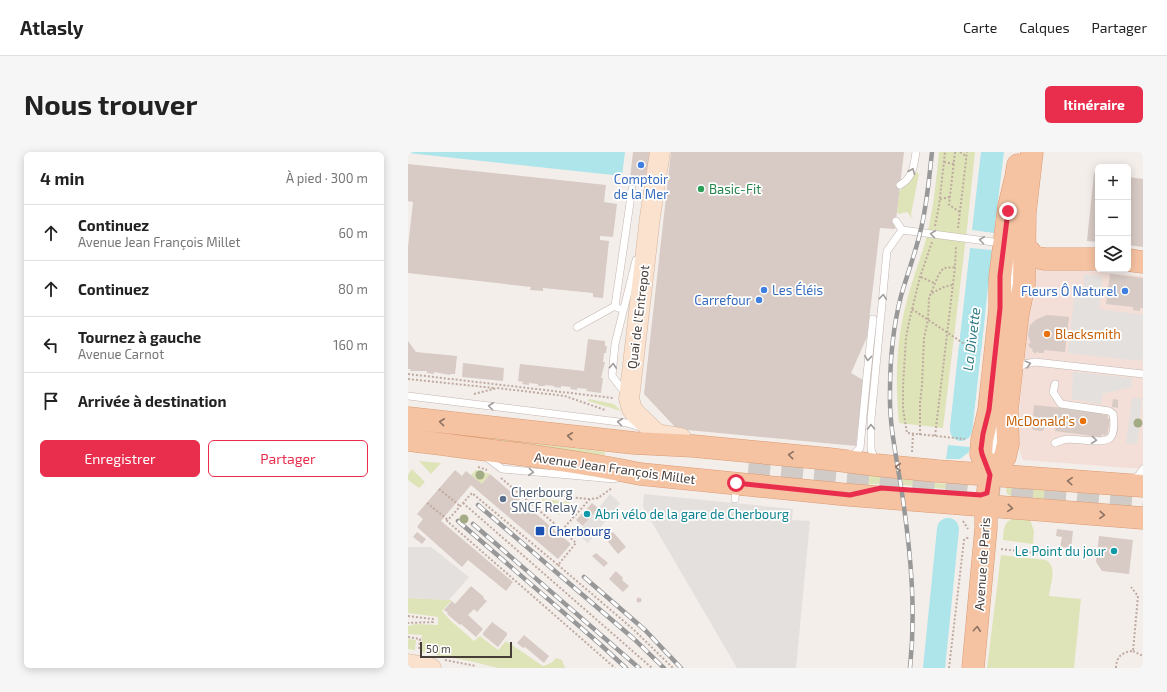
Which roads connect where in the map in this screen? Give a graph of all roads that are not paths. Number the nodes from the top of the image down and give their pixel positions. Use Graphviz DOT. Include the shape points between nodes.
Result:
graph roads {
  1 [pos="660,152"];
  2 [pos="916,152"];
  3 [pos="1019,152"];
  4 [pos="1026,152"];
  5 [pos="1032,152"];
  6 [pos="900,185"];
  7 [pos="632,189"];
  8 [pos="896,221"];
  9 [pos="1017,227"];
  10 [pos="649,228"];
  11 [pos="902,230"];
  12 [pos="1012,249"];
  13 [pos="1095,257"];
  14 [pos="1131,260"];
  15 [pos="1143,262"];
  16 [pos="1013,278"];
  17 [pos="615,306"];
  18 [pos="1009,307"];
  19 [pos="624,310"];
  20 [pos="873,319"];
  21 [pos="577,327"];
  22 [pos="1012,373"];
  23 [pos="1143,374"];
  24 [pos="1055,384"];
  25 [pos="408,396"];
  26 [pos="629,399"];
  27 [pos="408,418"];
  28 [pos="996,421"];
  29 [pos="657,434"];
  30 [pos="408,440"];
  31 [pos="634,443"];
  32 [pos="1056,443"];
  33 [pos="693,446"];
  34 [pos="532,456"];
  35 [pos="477,457"];
  36 [pos="829,459"];
  37 [pos="876,465"];
  38 [pos="1143,469"];
  39 [pos="628,478"];
  40 [pos="742,480"];
  41 [pos="1133,486"];
  42 [pos="850,495"];
  43 [pos="982,495"];
  44 [pos="1143,518"];
  45 [pos="959,668"];
  46 [pos="974,668"];
  1 -- 10 [label="street, Quai de l'Entrepot"];
  6 -- 2 [label="lane, one-way" via="906,182 914,167"];
  3 -- 12 [label="main road" via="1009,206"];
  4 -- 9 [label="lane"];
  5 -- 12 [label="main road" via="1025,213"];
  7 -- 17 [label="lane"];
  8 -- 11 [label="lane"];
  10 -- 19 [label="lane" via="639,250"];
  10 -- 26 [label="street, Quai de l'Entrepot"];
  12 -- 11 [label="lane, one-way" via="965,238"];
  37 -- 11 [label="lane, one-way" via="871,449 871,419 887,251"];
  12 -- 13 [label="main road" via="1045,259"];
  12 -- 16 [label="lane"];
  12 -- 16 [label="lane"];
  12 -- 22 [label="main road" via="1024,285 1018,313"];
  12 -- 43 [label="main road" via="1000,276 1000,308 989,410 981,449"];
  14 -- 15 [label="main road"];
  16 -- 18 [label="lane"];
  17 -- 19 [label="lane"];
  17 -- 21 [label="lane"];
  26 -- 19 [label="lane, one-way" via="612,376 615,344"];
  20 -- 36 [label="lane, one-way" via="860,448 854,454 842,454"];
  22 -- 23 [label="lane, one-way" via="1030,362"];
  22 -- 43 [label="main road" via="1007,410 1007,452"];
  32 -- 24 [label="lane, one-way" via="1067,439 1108,440 1113,432 1114,414 1109,411 1061,404 1053,392"];
  29 -- 25 [label="lane, one-way" via="634,424"];
  26 -- 29 [label="street" via="635,413"];
  31 -- 27 [label="main road, Avenue Jean François Millet, one-way"];
  28 -- 43 [label="lane"];
  29 -- 33 [label="street" via="684,439"];
  30 -- 35 [label="main road, Avenue Jean François Millet"];
  31 -- 33 [label="main road, Avenue Jean François Millet"];
  31 -- 40 [label="main road" via="646,454"];
  36 -- 33 [label="main road, Avenue Jean François Millet, one-way"];
  34 -- 35 [label="main road, Avenue Jean François Millet"];
  34 -- 39 [label="main road, Avenue Jean François Millet" via="609,468"];
  34 -- 40 [label="main road" via="552,453"];
  35 -- 39 [label="lane, one-way" via="502,469"];
  36 -- 37 [label="main road, Avenue Jean François Millet"];
  43 -- 37 [label="main road, Avenue Jean François Millet, one-way" via="937,471"];
  38 -- 41 [label="lane"];
  39 -- 40 [label="main road, Avenue Jean François Millet"];
  40 -- 42 [label="main road, Avenue Jean François Millet"];
  41 -- 43 [label="main road, one-way"];
  42 -- 43 [label="main road, Avenue Jean François Millet" via="941,502"];
  42 -- 43 [label="main road" via="881,488"];
  43 -- 44 [label="main road, one-way"];
  43 -- 45 [label="main road, Avenue de Paris" via="970,538"];
  46 -- 43 [label="main road, Avenue de Paris, one-way" via="986,528"];
}
